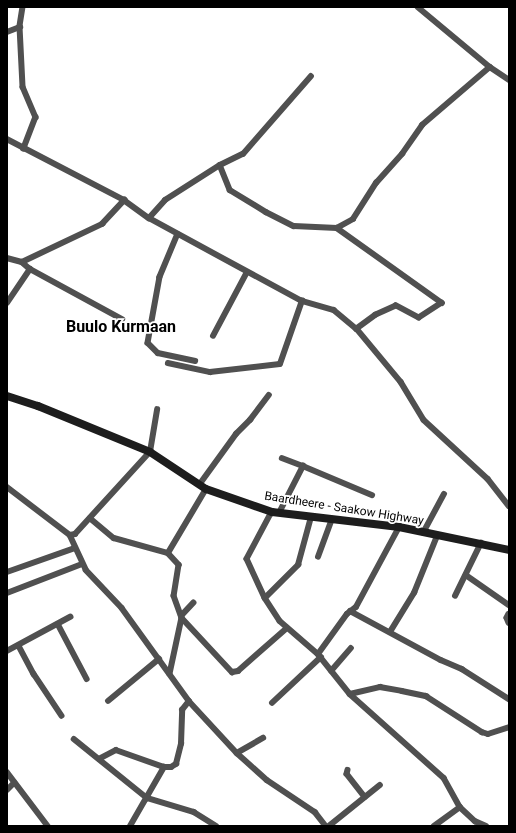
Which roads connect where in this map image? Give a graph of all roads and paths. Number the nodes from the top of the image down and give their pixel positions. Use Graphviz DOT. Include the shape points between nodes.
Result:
graph roads {
  1 [pos="23,7"];
  2 [pos="418,7"];
  3 [pos="20,26"];
  4 [pos="7,32"];
  5 [pos="490,67"];
  6 [pos="311,76"];
  7 [pos="509,80"];
  8 [pos="7,139"];
  9 [pos="24,149"];
  10 [pos="220,165"];
  11 [pos="124,200"];
  12 [pos="149,218"];
  13 [pos="337,228"];
  14 [pos="178,234"];
  15 [pos="7,258"];
  16 [pos="22,262"];
  17 [pos="30,269"];
  18 [pos="247,272"];
  19 [pos="302,301"];
  20 [pos="7,303"];
  21 [pos="122,319"];
  22 [pos="357,330"];
  23 [pos="213,336"];
  24 [pos="195,361"];
  25 [pos="168,363"];
  26 [pos="269,395"];
  27 [pos="7,396"];
  28 [pos="157,410"];
  29 [pos="150,452"];
  30 [pos="282,458"];
  31 [pos="303,466"];
  32 [pos="7,487"];
  33 [pos="203,487"];
  34 [pos="444,494"];
  35 [pos="372,495"];
  36 [pos="509,506"];
  37 [pos="275,513"];
  38 [pos="311,517"];
  39 [pos="90,518"];
  40 [pos="332,519"];
  41 [pos="399,527"];
  42 [pos="423,533"];
  43 [pos="70,536"];
  44 [pos="437,536"];
  45 [pos="482,543"];
  46 [pos="75,548"];
  47 [pos="509,550"];
  48 [pos="168,553"];
  49 [pos="318,557"];
  50 [pos="82,564"];
  51 [pos="7,572"];
  52 [pos="466,575"];
  53 [pos="7,593"];
  54 [pos="455,596"];
  55 [pos="264,598"];
  56 [pos="193,603"];
  57 [pos="509,605"];
  58 [pos="350,611"];
  59 [pos="509,614"];
  60 [pos="70,617"];
  61 [pos="181,617"];
  62 [pos="509,623"];
  63 [pos="58,624"];
  64 [pos="287,628"];
  65 [pos="390,632"];
  66 [pos="20,646"];
  67 [pos="351,648"];
  68 [pos="7,650"];
  69 [pos="319,656"];
  70 [pos="159,660"];
  71 [pos="331,671"];
  72 [pos="170,674"];
  73 [pos="87,679"];
  74 [pos="350,694"];
  75 [pos="509,699"];
  76 [pos="108,701"];
  77 [pos="189,701"];
  78 [pos="272,703"];
  79 [pos="62,716"];
  80 [pos="509,727"];
  81 [pos="263,738"];
  82 [pos="74,739"];
  83 [pos="236,753"];
  84 [pos="99,759"];
  85 [pos="164,767"];
  86 [pos="348,770"];
  87 [pos="7,772"];
  88 [pos="14,783"];
  89 [pos="380,785"];
  90 [pos="7,790"];
  91 [pos="365,796"];
  92 [pos="147,798"];
  93 [pos="460,807"];
  94 [pos="48,826"];
  95 [pos="130,826"];
  96 [pos="216,826"];
  97 [pos="328,826"];
  98 [pos="434,826"];
  99 [pos="486,826"];
  1 -- 3 [label="street"];
  2 -- 5 [label="street"];
  3 -- 4 [label="street"];
  3 -- 9 [label="street" via="23,87 36,117"];
  5 -- 7 [label="street"];
  5 -- 13 [label="street" via="422,125 402,154 376,183 353,219"];
  6 -- 10 [label="street" via="243,154"];
  8 -- 9 [label="street"];
  9 -- 11 [label="street"];
  10 -- 12 [label="street" via="165,200"];
  10 -- 13 [label="street" via="230,190 266,212 294,226"];
  11 -- 12 [label="street"];
  11 -- 16 [label="street" via="102,224"];
  12 -- 14 [label="street"];
  13 -- 22 [label="street" via="442,303 419,318 396,306 376,314"];
  14 -- 18 [label="street"];
  14 -- 24 [label="street" via="160,277 148,343 158,353"];
  15 -- 16 [label="street"];
  16 -- 17 [label="street"];
  17 -- 20 [label="street"];
  17 -- 21 [label="street"];
  18 -- 19 [label="street"];
  18 -- 23 [label="street"];
  19 -- 22 [label="street" via="334,310"];
  19 -- 25 [label="street" via="280,364 210,372"];
  22 -- 36 [label="street" via="401,382 424,420 488,479"];
  26 -- 33 [label="street" via="236,434"];
  27 -- 29 [label="main road, Baardheere - Saakow Highway"];
  28 -- 29 [label="street"];
  29 -- 33 [label="main road, Baardheere - Saakow Highway"];
  29 -- 39 [label="street"];
  30 -- 31 [label="street"];
  31 -- 35 [label="street" via="330,475"];
  31 -- 37 [label="street"];
  32 -- 43 [label="street"];
  33 -- 37 [label="main road, Baardheere - Saakow Highway"];
  33 -- 48 [label="street"];
  34 -- 42 [label="street"];
  37 -- 38 [label="main road, Baardheere - Saakow Highway"];
  37 -- 55 [label="street" via="247,559"];
  38 -- 40 [label="main road, Baardheere - Saakow Highway"];
  38 -- 55 [label="street" via="298,565"];
  39 -- 43 [label="street"];
  39 -- 48 [label="street" via="114,538"];
  40 -- 41 [label="main road, Baardheere - Saakow Highway"];
  40 -- 49 [label="street"];
  41 -- 42 [label="main road, Baardheere - Saakow Highway"];
  41 -- 58 [label="street" via="356,607"];
  42 -- 44 [label="main road, Baardheere - Saakow Highway"];
  43 -- 46 [label="street"];
  44 -- 45 [label="main road, Baardheere - Saakow Highway"];
  44 -- 65 [label="street" via="414,593"];
  45 -- 47 [label="main road, Baardheere - Saakow Highway"];
  45 -- 52 [label="street"];
  46 -- 50 [label="street"];
  46 -- 51 [label="street"];
  48 -- 61 [label="street" via="179,565 174,596"];
  50 -- 53 [label="street"];
  50 -- 70 [label="street" via="122,608"];
  52 -- 54 [label="street"];
  52 -- 57 [label="street"];
  55 -- 64 [label="street"];
  56 -- 61 [label="street"];
  58 -- 65 [label="street"];
  58 -- 69 [label="street"];
  59 -- 62 [label="street" via="506,618"];
  60 -- 63 [label="street"];
  61 -- 64 [label="street" via="232,672 238,671"];
  61 -- 72 [label="street"];
  63 -- 66 [label="street"];
  63 -- 73 [label="street"];
  64 -- 69 [label="street"];
  65 -- 75 [label="street" via="472,674"];
  66 -- 68 [label="street"];
  66 -- 79 [label="street" via="34,674"];
  67 -- 71 [label="street"];
  69 -- 71 [label="street"];
  69 -- 78 [label="street"];
  70 -- 72 [label="street"];
  70 -- 76 [label="street"];
  71 -- 74 [label="street"];
  72 -- 77 [label="street"];
  74 -- 80 [label="street" via="380,687 402,690 426,696 482,732 488,734"];
  74 -- 93 [label="street" via="438,773"];
  77 -- 83 [label="street"];
  77 -- 85 [label="street" via="182,710 181,744 176,764"];
  81 -- 83 [label="street"];
  82 -- 84 [label="street"];
  83 -- 97 [label="street" via="267,780 315,812"];
  84 -- 85 [label="street" via="116,750"];
  84 -- 92 [label="street"];
  85 -- 92 [label="street"];
  86 -- 91 [label="street" via="347,774"];
  87 -- 88 [label="street"];
  88 -- 90 [label="street"];
  88 -- 94 [label="street"];
  89 -- 91 [label="street"];
  91 -- 97 [label="street"];
  92 -- 95 [label="street"];
  92 -- 96 [label="street" via="194,812"];
  93 -- 98 [label="street"];
  93 -- 99 [label="street" via="475,821"];
}
